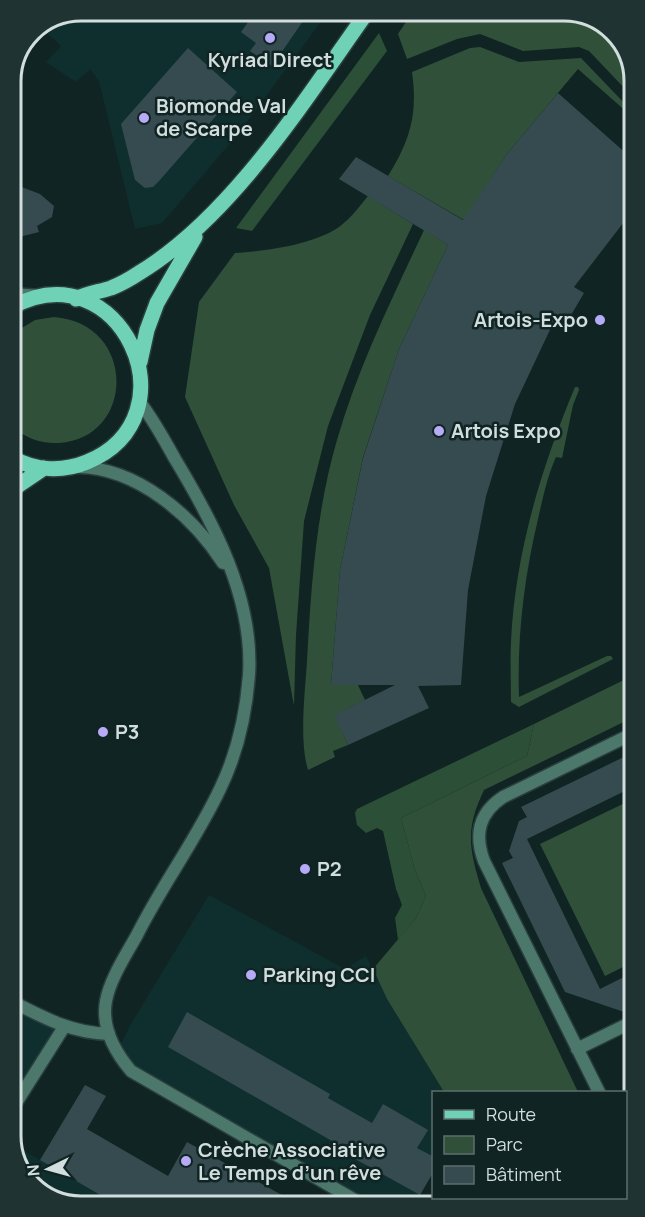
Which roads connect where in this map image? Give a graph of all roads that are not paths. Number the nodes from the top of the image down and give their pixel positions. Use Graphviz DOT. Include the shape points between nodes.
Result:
graph roads {
  1 [pos="361,21"];
  2 [pos="200,228"];
  3 [pos="21,295"];
  4 [pos="45,296"];
  5 [pos="76,299"];
  6 [pos="21,302"];
  7 [pos="139,365"];
  8 [pos="139,401"];
  9 [pos="21,462"];
  10 [pos="72,467"];
  11 [pos="44,468"];
  12 [pos="21,484"];
  13 [pos="232,576"];
  14 [pos="624,738"];
  15 [pos="21,1007"];
  16 [pos="624,1026"];
  17 [pos="64,1027"];
  18 [pos="109,1034"];
  19 [pos="577,1049"];
  20 [pos="598,1091"];
  21 [pos="21,1095"];
  22 [pos="345,1196"];
  1 -- 2 [label="main road" via="263,155"];
  2 -- 5 [label="main road" via="140,273"];
  2 -- 7 [label="main road" via="157,303"];
  3 -- 4 [label="street"];
  4 -- 5 [label="main road"];
  4 -- 6 [label="main road"];
  5 -- 7 [label="main road" via="115,320 128,337"];
  7 -- 8 [label="main road"];
  8 -- 10 [label="main road" via="131,423 112,447"];
  8 -- 13 [label="street" via="208,515"];
  9 -- 11 [label="main road"];
  10 -- 11 [label="main road"];
  10 -- 13 [label="street" via="104,470 152,492 201,533"];
  11 -- 12 [label="main road"];
  13 -- 18 [label="street" via="244,613 249,653 236,749 220,789 141,926 112,985 106,1002"];
  14 -- 19 [label="street" via="504,797 490,806 480,828 484,861"];
  15 -- 17 [label="street"];
  16 -- 19 [label="street"];
  17 -- 18 [label="street"];
  17 -- 21 [label="street"];
  18 -- 22 [label="street" via="116,1053 131,1071"];
  19 -- 20 [label="street"];
}
